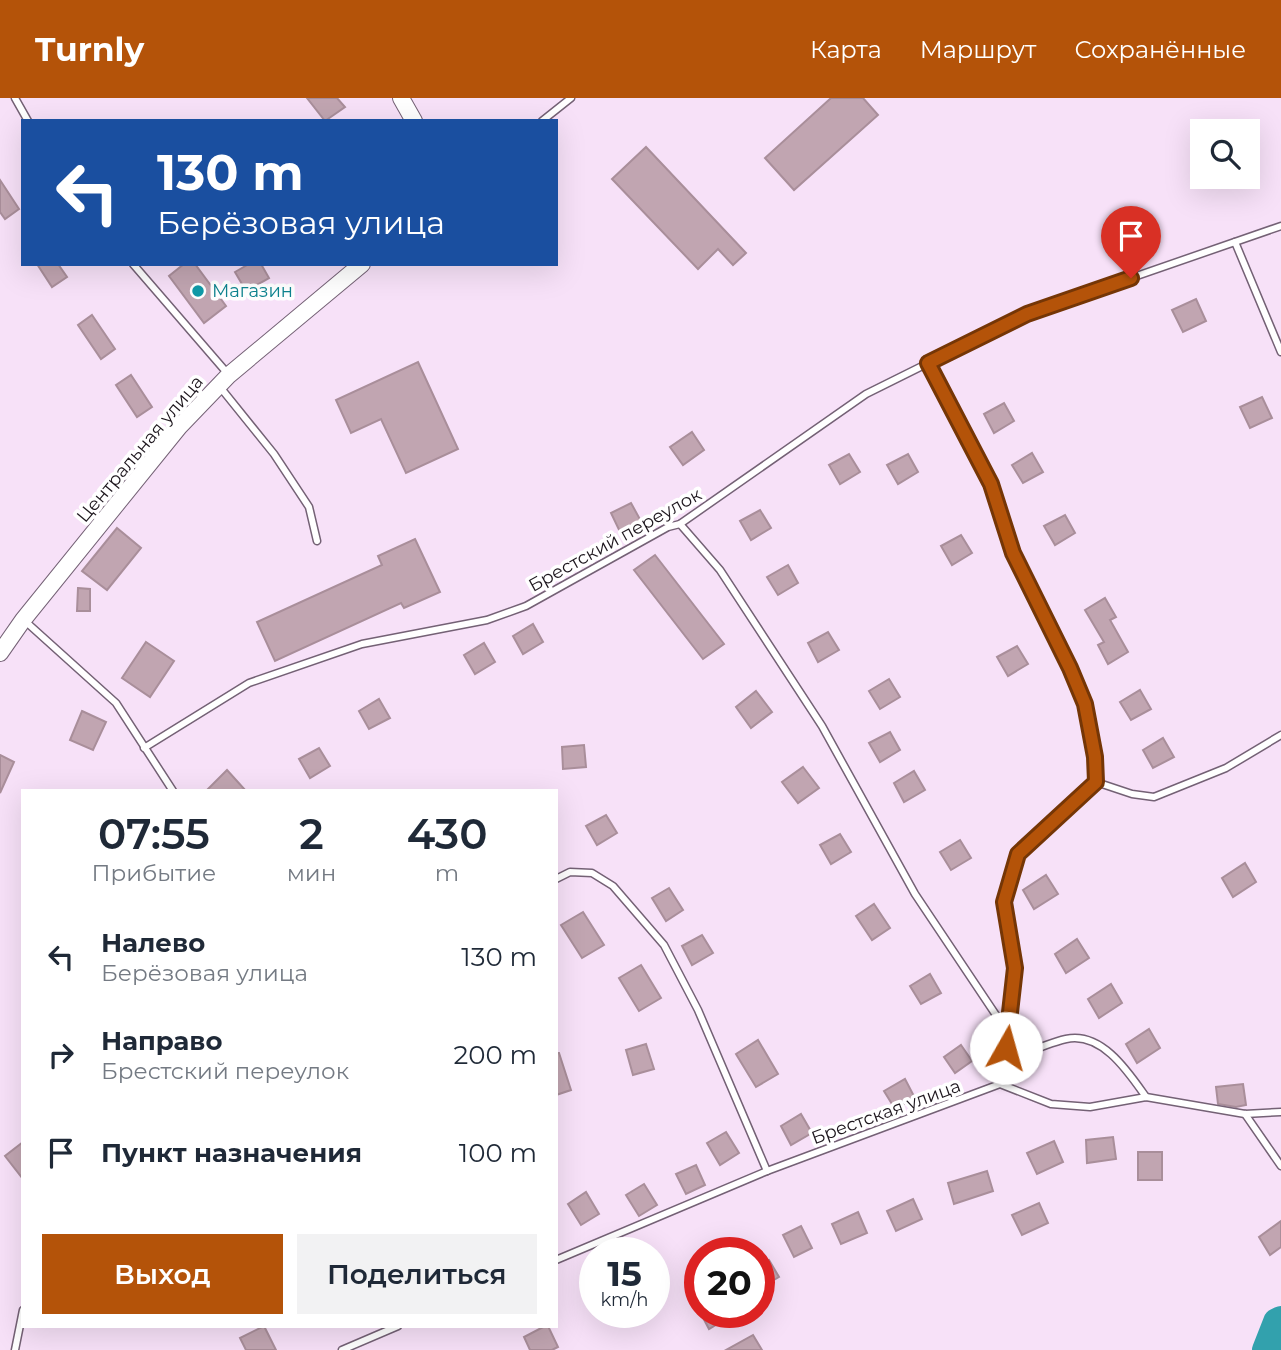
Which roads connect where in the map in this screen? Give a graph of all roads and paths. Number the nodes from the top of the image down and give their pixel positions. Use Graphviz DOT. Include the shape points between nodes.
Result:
graph roads {
  1 [pos="15,98"];
  2 [pos="401,98"];
  3 [pos="571,98"];
  4 [pos="27,119"];
  5 [pos="413,119"];
  6 [pos="545,119"];
  7 [pos="1281,226"];
  8 [pos="1235,242"];
  9 [pos="136,266"];
  10 [pos="360,266"];
  11 [pos="1281,352"];
  12 [pos="928,363"];
  13 [pos="224,380"];
  14 [pos="680,524"];
  15 [pos="317,541"];
  16 [pos="23,620"];
  17 [pos="0,653"];
  18 [pos="1281,735"];
  19 [pos="144,748"];
  20 [pos="1096,782"];
  21 [pos="172,789"];
  22 [pos="558,878"];
  23 [pos="1007,1033"];
  24 [pos="1004,1062"];
  25 [pos="1000,1084"];
  26 [pos="1146,1097"];
  27 [pos="1281,1112"];
  28 [pos="1245,1114"];
  29 [pos="1281,1166"];
  30 [pos="767,1171"];
  31 [pos="558,1260"];
  32 [pos="21,1320"];
  33 [pos="393,1328"];
  34 [pos="15,1350"];
  35 [pos="342,1350"];
  1 -- 4 [label="lane"];
  2 -- 5 [label="street"];
  3 -- 6 [label="lane"];
  7 -- 8 [label="lane, Брестский переулок"];
  8 -- 11 [label="lane"];
  8 -- 12 [label="lane, Брестский переулок" via="1027,314"];
  9 -- 13 [label="lane"];
  10 -- 13 [label="street, Центральная улица"];
  12 -- 14 [label="lane, Брестский переулок" via="866,394"];
  12 -- 20 [label="lane" via="991,484 1013,553 1085,704"];
  13 -- 15 [label="lane" via="309,507"];
  13 -- 16 [label="street, Центральная улица" via="179,428"];
  14 -- 19 [label="lane, Брестский переулок" via="526,607 487,620 362,644 249,683"];
  14 -- 23 [label="lane" via="720,570 822,726 915,894"];
  16 -- 17 [label="street, Центральная улица"];
  16 -- 19 [label="lane" via="116,704"];
  18 -- 20 [label="lane" via="1227,768 1154,797"];
  19 -- 21 [label="lane"];
  20 -- 23 [label="lane" via="1018,854 1004,902 1015,968"];
  22 -- 30 [label="lane" via="570,872 592,873 603,879 664,944 698,1010"];
  23 -- 24 [label="lane"];
  24 -- 25 [label="lane"];
  24 -- 26 [label="lane" via="1069,1038 1083,1040 1121,1062"];
  25 -- 26 [label="lane" via="1051,1104 1090,1107"];
  25 -- 30 [label="lane, Брестская улица"];
  26 -- 28 [label="lane"];
  27 -- 28 [label="lane"];
  28 -- 29 [label="lane"];
  30 -- 31 [label="lane, Брестская улица"];
  32 -- 34 [label="lane"];
  33 -- 35 [label="lane"];
}
